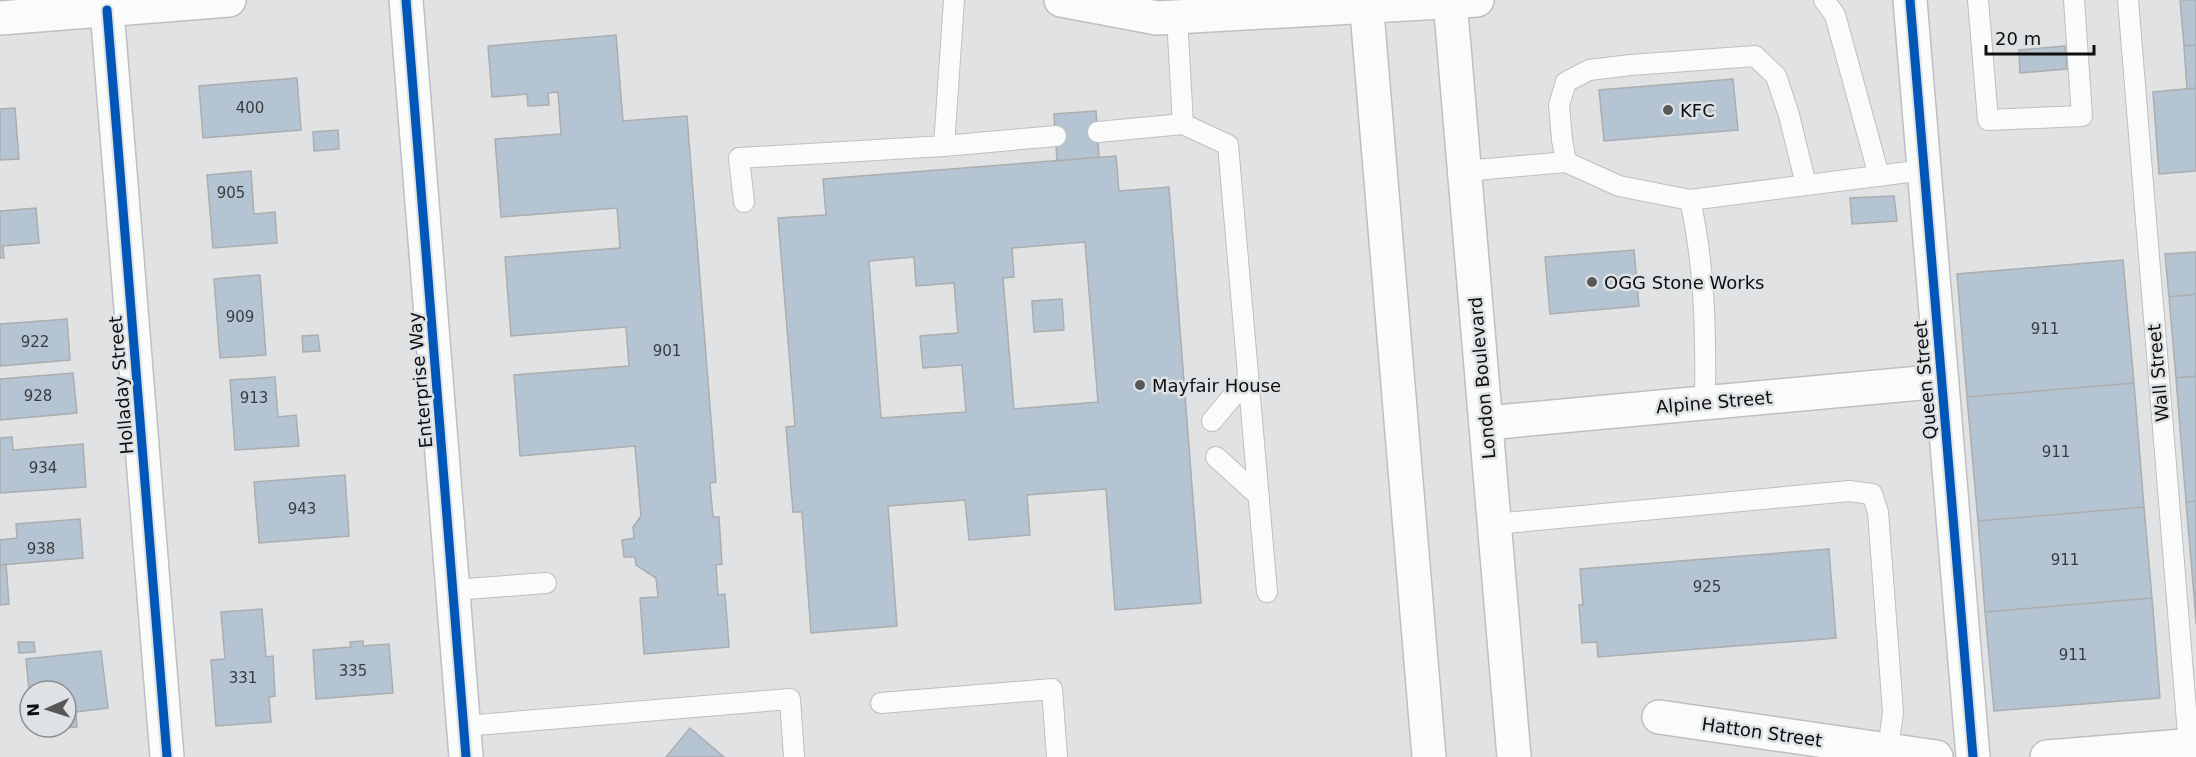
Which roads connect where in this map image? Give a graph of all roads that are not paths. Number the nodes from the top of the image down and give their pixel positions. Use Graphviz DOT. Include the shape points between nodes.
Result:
graph roads {
  1 [pos="229,0"];
  2 [pos="406,0"];
  3 [pos="954,0"];
  4 [pos="1061,0"];
  5 [pos="1824,0"];
  6 [pos="1910,0"];
  7 [pos="1978,0"];
  8 [pos="2074,0"];
  9 [pos="2128,0"];
  10 [pos="1459,1"];
  11 [pos="1366,4"];
  12 [pos="107,10"];
  13 [pos="1176,17"];
  14 [pos="0,18"];
  15 [pos="1183,124"];
  16 [pos="1098,132"];
  17 [pos="1056,136"];
  18 [pos="944,146"];
  19 [pos="1566,162"];
  20 [pos="1924,170"];
  21 [pos="1465,171"];
  22 [pos="1879,176"];
  23 [pos="1806,185"];
  24 [pos="1690,200"];
  25 [pos="744,202"];
  26 [pos="1248,378"];
  27 [pos="1942,381"];
  28 [pos="1705,403"];
  29 [pos="1212,421"];
  30 [pos="1486,423"];
  31 [pos="1216,457"];
  32 [pos="1259,495"];
  33 [pos="1495,524"];
  34 [pos="546,583"];
  35 [pos="453,590"];
  36 [pos="1267,592"];
  37 [pos="882,703"];
  38 [pos="1659,717"];
  39 [pos="465,741"];
  40 [pos="2192,746"];
  41 [pos="1888,749"];
  42 [pos="167,757"];
  43 [pos="794,757"];
  44 [pos="1057,757"];
  45 [pos="1429,757"];
  46 [pos="1514,757"];
  47 [pos="1936,757"];
  48 [pos="1973,757"];
  49 [pos="2047,757"];
  1 -- 12 [label="street"];
  2 -- 35 [label="street, Enterprise Way"];
  3 -- 18 [label="lane"];
  4 -- 13 [label="street" via="1157,18"];
  5 -- 22 [label="lane" via="1835,15"];
  6 -- 20 [label="street, Queen Street"];
  7 -- 8 [label="lane" via="1988,120 2082,116"];
  9 -- 40 [label="lane, Wall Street"];
  10 -- 11 [label="street"];
  10 -- 21 [label="street, London Boulevard"];
  11 -- 13 [label="street"];
  11 -- 45 [label="street"];
  12 -- 14 [label="street"];
  12 -- 42 [label="street, Holladay Street"];
  13 -- 15 [label="lane"];
  15 -- 16 [label="lane"];
  15 -- 26 [label="lane" via="1228,145"];
  17 -- 18 [label="lane"];
  18 -- 25 [label="lane" via="739,158"];
  19 -- 21 [label="lane"];
  19 -- 23 [label="lane" via="1559,105 1566,82 1589,70 1755,56 1776,76"];
  19 -- 24 [label="lane" via="1619,186"];
  20 -- 22 [label="lane"];
  20 -- 27 [label="street, Queen Street"];
  21 -- 30 [label="street, London Boulevard"];
  22 -- 23 [label="lane"];
  23 -- 24 [label="lane"];
  24 -- 28 [label="lane" via="1697,230 1706,337"];
  26 -- 29 [label="lane"];
  26 -- 32 [label="lane"];
  27 -- 28 [label="street, Alpine Street"];
  27 -- 48 [label="street, Queen Street"];
  28 -- 30 [label="street, Alpine Street"];
  30 -- 33 [label="street, London Boulevard"];
  31 -- 32 [label="lane"];
  32 -- 36 [label="lane"];
  33 -- 41 [label="lane" via="1849,491 1872,494 1878,512 1893,712"];
  33 -- 46 [label="street, London Boulevard"];
  34 -- 35 [label="lane"];
  35 -- 39 [label="street, Enterprise Way"];
  37 -- 44 [label="lane" via="1052,689"];
  38 -- 41 [label="street, Hatton Street"];
  39 -- 43 [label="lane" via="790,699"];
  40 -- 49 [label="street"];
  41 -- 47 [label="street, Hatton Street"];
}
